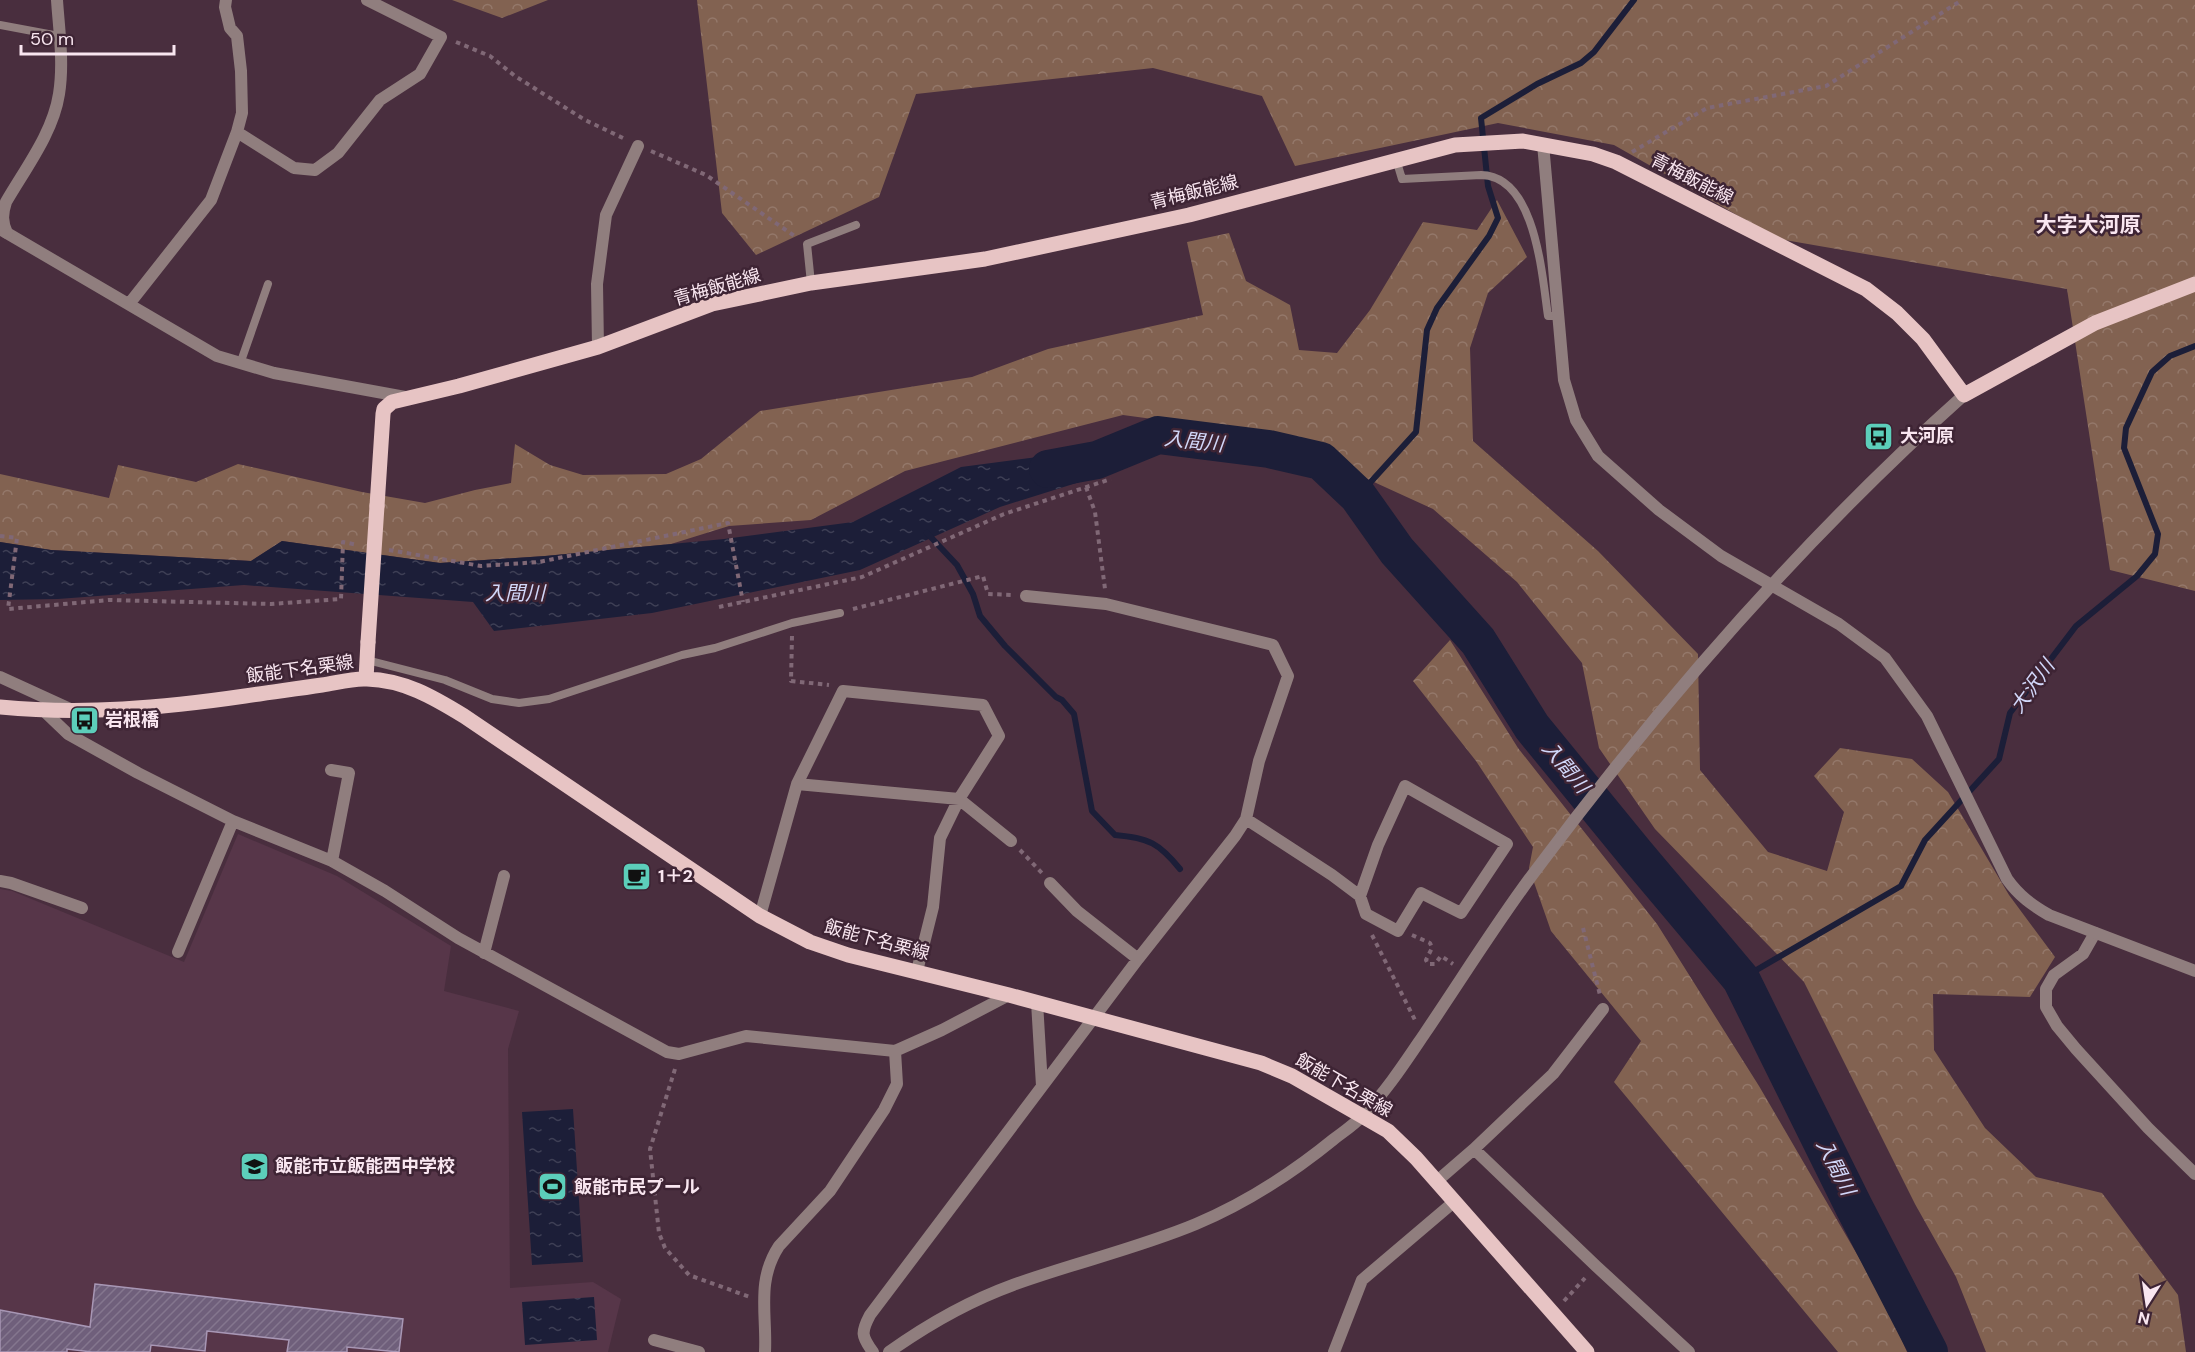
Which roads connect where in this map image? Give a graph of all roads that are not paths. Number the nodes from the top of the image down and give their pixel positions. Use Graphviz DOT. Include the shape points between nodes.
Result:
graph roads {
  1 [pos="57,0"];
  2 [pos="226,0"];
  3 [pos="367,0"];
  4 [pos="0,25"];
  5 [pos="59,36"];
  6 [pos="237,132"];
  7 [pos="1543,144"];
  8 [pos="638,146"];
  9 [pos="1396,159"];
  10 [pos="856,225"];
  11 [pos="4,231"];
  12 [pos="811,283"];
  13 [pos="268,284"];
  14 [pos="2195,285"];
  15 [pos="129,304"];
  16 [pos="1560,316"];
  17 [pos="598,347"];
  18 [pos="240,364"];
  19 [pos="1964,395"];
  20 [pos="406,398"];
  21 [pos="1769,586"];
  22 [pos="1026,597"];
  23 [pos="840,613"];
  24 [pos="367,660"];
  25 [pos="0,677"];
  26 [pos="366,679"];
  27 [pos="0,707"];
  28 [pos="74,711"];
  29 [pos="45,712"];
  30 [pos="331,770"];
  31 [pos="797,784"];
  32 [pos="959,799"];
  33 [pos="1245,819"];
  34 [pos="233,820"];
  35 [pos="1011,841"];
  36 [pos="332,861"];
  37 [pos="504,876"];
  38 [pos="0,881"];
  39 [pos="1050,883"];
  40 [pos="1360,896"];
  41 [pos="82,908"];
  42 [pos="760,916"];
  43 [pos="2095,933"];
  44 [pos="178,952"];
  45 [pos="484,953"];
  46 [pos="1138,959"];
  47 [pos="917,971"];
  48 [pos="2195,971"];
  49 [pos="1010,995"];
  50 [pos="1036,1002"];
  51 [pos="1603,1009"];
  52 [pos="1095,1017"];
  53 [pos="895,1051"];
  54 [pos="1042,1086"];
  55 [pos="1362,1116"];
  56 [pos="1474,1149"];
  57 [pos="2195,1174"];
  58 [pos="1437,1181"];
  59 [pos="1455,1202"];
  60 [pos="654,1340"];
  61 [pos="699,1352"];
  62 [pos="765,1352"];
  63 [pos="873,1352"];
  64 [pos="889,1352"];
  65 [pos="1334,1352"];
  66 [pos="1587,1352"];
  67 [pos="1689,1352"];
  1 -- 5 [label="street"];
  2 -- 6 [label="street" via="230,28 237,36 241,71 242,112"];
  3 -- 6 [label="street" via="441,37 420,74 380,99 338,153 315,170 294,168"];
  4 -- 5 [label="lane"];
  5 -- 11 [label="street" via="59,95 54,114 6,202"];
  6 -- 15 [label="street" via="211,200"];
  7 -- 9 [label="main road, 青梅飯能線" via="1523,141 1455,145"];
  7 -- 16 [label="street"];
  7 -- 19 [label="main road, 青梅飯能線" via="1616,162 1866,289 1923,339"];
  8 -- 17 [label="street" via="606,215 597,284"];
  9 -- 12 [label="main road, 青梅飯能線" via="1189,215 996,257"];
  9 -- 16 [label="lane" via="1402,179 1485,175 1502,181 1529,215 1548,316"];
  10 -- 12 [label="lane" via="807,244"];
  11 -- 15 [label="street"];
  12 -- 17 [label="main road, 青梅飯能線" via="712,304"];
  13 -- 18 [label="lane"];
  14 -- 19 [label="main road" via="2095,323"];
  15 -- 18 [label="street" via="208,351"];
  16 -- 21 [label="street" via="1564,380 1576,420 1598,456 1659,510 1720,556"];
  17 -- 20 [label="main road, 青梅飯能線"];
  18 -- 20 [label="street"];
  19 -- 21 [label="street" via="1860,492"];
  20 -- 24 [label="main road, 青梅飯能線, bridge" via="384,409"];
  21 -- 43 [label="street" via="1839,624 1885,658 1927,716 2017,893 2049,915"];
  21 -- 55 [label="street" via="1607,777 1530,878 1423,1036"];
  22 -- 33 [label="street" via="1106,604 1274,645 1288,675 1259,761"];
  23 -- 24 [label="lane" via="682,655 549,699 519,703 492,699 445,680"];
  24 -- 26 [label="main road, 青梅飯能線"];
  25 -- 28 [label="street"];
  26 -- 28 [label="main road, 飯能下名栗線" via="196,703"];
  26 -- 42 [label="main road, 飯能下名栗線" via="396,683 433,696"];
  27 -- 29 [label="main road, 飯能下名栗線"];
  28 -- 29 [label="main road, 飯能下名栗線"];
  29 -- 34 [label="street" via="68,734"];
  30 -- 36 [label="street" via="349,774"];
  31 -- 32 [label="street"];
  31 -- 32 [label="street" via="843,691 983,705 999,736"];
  31 -- 42 [label="street"];
  32 -- 35 [label="street"];
  32 -- 47 [label="street" via="940,838 933,907"];
  33 -- 40 [label="street"];
  33 -- 46 [label="street"];
  34 -- 36 [label="street"];
  34 -- 44 [label="street"];
  36 -- 45 [label="street"];
  37 -- 45 [label="street"];
  38 -- 41 [label="street"];
  39 -- 46 [label="street" via="1077,911"];
  40 -- 40 [label="street" via="1405,786 1507,844 1461,913 1421,893 1399,929 1366,914"];
  42 -- 47 [label="main road, 飯能下名栗線" via="848,956"];
  43 -- 48 [label="street"];
  43 -- 57 [label="street" via="2083,954 2054,975 2046,989 2046,1007 2076,1049"];
  45 -- 53 [label="street" via="667,1052 679,1054 746,1036"];
  46 -- 52 [label="street"];
  47 -- 49 [label="main road, 飯能下名栗線"];
  49 -- 50 [label="main road, 飯能下名栗線"];
  49 -- 53 [label="street"];
  50 -- 52 [label="main road, 飯能下名栗線"];
  50 -- 54 [label="street"];
  51 -- 56 [label="street" via="1553,1074"];
  52 -- 54 [label="street"];
  52 -- 55 [label="main road, 飯能下名栗線" via="1261,1064 1292,1076"];
  53 -- 62 [label="street" via="897,1084 884,1110 830,1191 772,1256 762,1301"];
  54 -- 63 [label="street" via="870,1315 863,1328 864,1340"];
  55 -- 58 [label="main road, 飯能下名栗線" via="1388,1131"];
  55 -- 64 [label="street" via="1305,1163 1236,1206 1168,1235 1011,1285 954,1312"];
  56 -- 58 [label="street"];
  56 -- 67 [label="street"];
  58 -- 59 [label="main road, 飯能下名栗線"];
  59 -- 65 [label="street" via="1362,1280"];
  59 -- 66 [label="main road, 飯能下名栗線"];
  60 -- 61 [label="street"];
}
